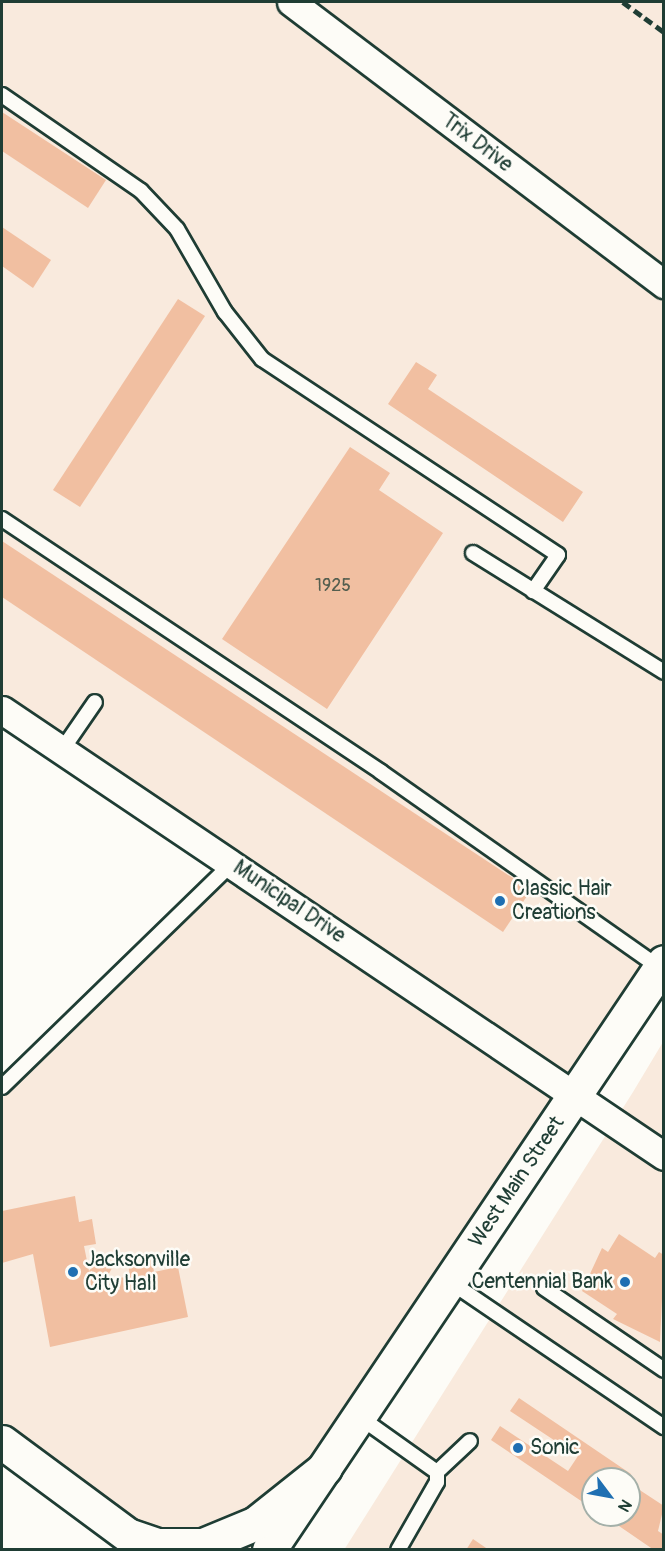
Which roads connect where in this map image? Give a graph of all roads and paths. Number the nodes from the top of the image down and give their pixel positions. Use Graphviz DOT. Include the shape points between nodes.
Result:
graph roads {
  1 [pos="291,2"];
  2 [pos="2,95"];
  3 [pos="663,284"];
  4 [pos="2,519"];
  5 [pos="473,553"];
  6 [pos="532,591"];
  7 [pos="663,672"];
  8 [pos="96,702"];
  9 [pos="2,710"];
  10 [pos="62,750"];
  11 [pos="232,864"];
  12 [pos="661,972"];
  13 [pos="2,1087"];
  14 [pos="575,1097"];
  15 [pos="663,1156"];
  16 [pos="449,1281"];
  17 [pos="544,1288"];
  18 [pos="663,1370"];
  19 [pos="362,1418"];
  20 [pos="663,1427"];
  21 [pos="470,1441"];
  22 [pos="2,1442"];
  23 [pos="325,1468"];
  24 [pos="437,1472"];
  25 [pos="140,1543"];
  26 [pos="269,1550"];
  27 [pos="398,1550"];
  1 -- 3 [label="street, Trix Drive"];
  2 -- 6 [label="lane" via="141,191 177,229 225,312 262,360 558,555"];
  4 -- 12 [label="lane" via="391,779"];
  5 -- 6 [label="lane"];
  6 -- 7 [label="lane"];
  8 -- 10 [label="lane"];
  9 -- 10 [label="street, Municipal Drive"];
  10 -- 11 [label="street, Municipal Drive"];
  11 -- 13 [label="lane"];
  11 -- 14 [label="street, Municipal Drive"];
  12 -- 14 [label="main road, West Main Street"];
  14 -- 15 [label="street, Municipal Drive"];
  14 -- 16 [label="main road, West Main Street"];
  16 -- 19 [label="main road, West Main Street"];
  16 -- 20 [label="lane"];
  17 -- 18 [label="lane"];
  19 -- 23 [label="main road, West Main Street"];
  19 -- 24 [label="lane"];
  21 -- 24 [label="lane"];
  22 -- 25 [label="main road"];
  23 -- 25 [label="main road" via="256,1523 203,1545"];
  23 -- 26 [label="main road, West Main Street"];
  24 -- 27 [label="lane" via="436,1482"];
}
